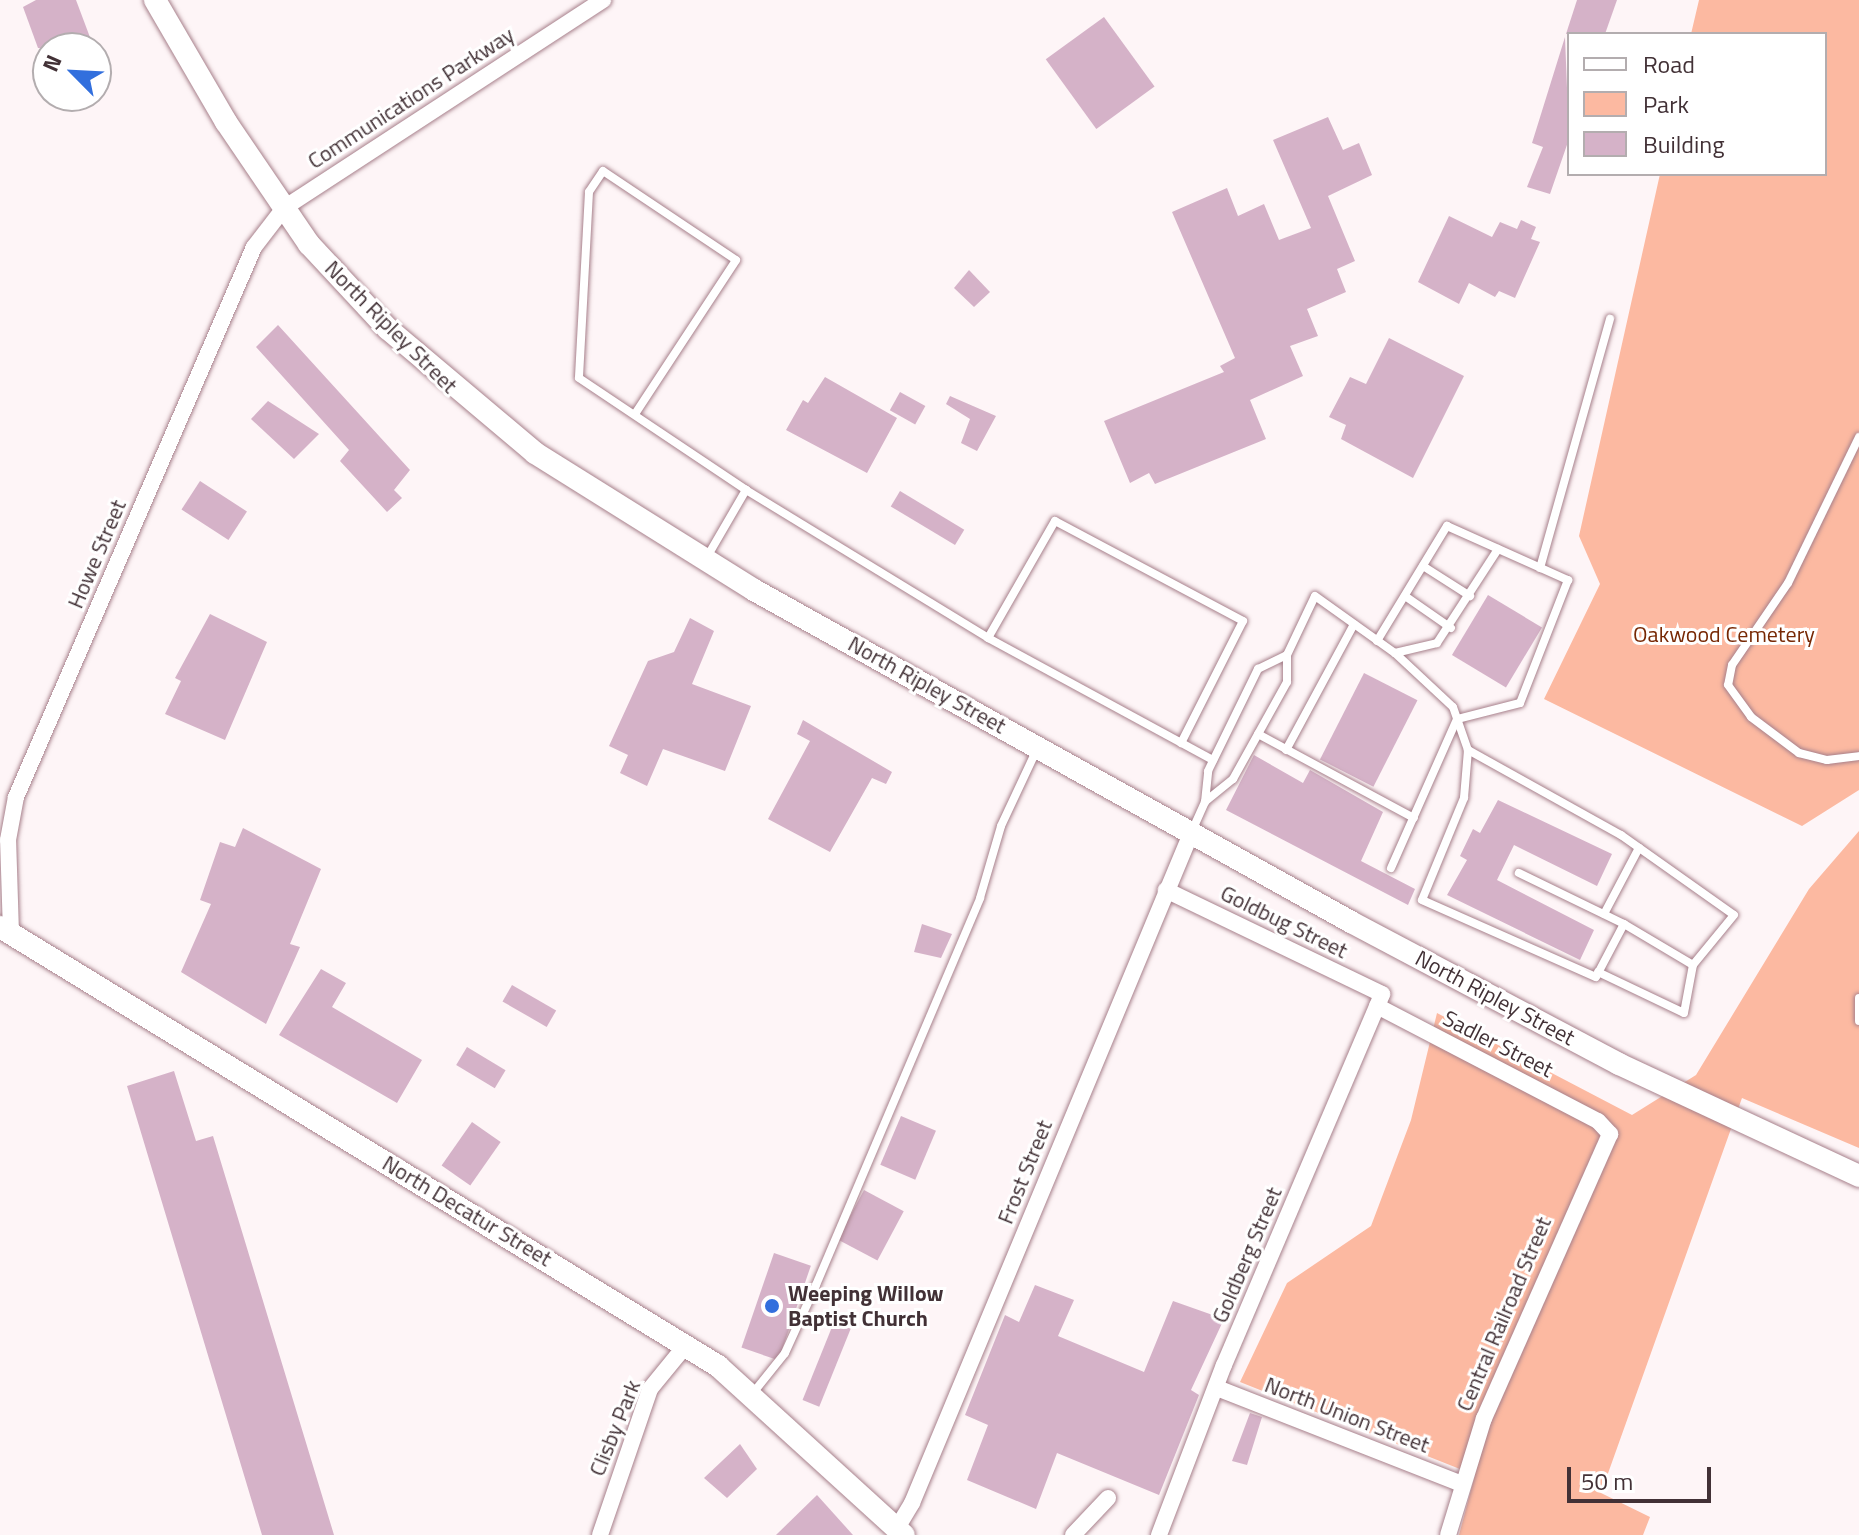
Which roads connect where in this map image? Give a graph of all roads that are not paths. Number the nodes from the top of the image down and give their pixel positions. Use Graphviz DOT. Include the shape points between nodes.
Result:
graph roads {
  1 [pos="155,0"];
  2 [pos="603,0"];
  3 [pos="284,208"];
  4 [pos="1610,319"];
  5 [pos="635,414"];
  6 [pos="1859,437"];
  7 [pos="746,490"];
  8 [pos="1498,549"];
  9 [pos="705,561"];
  10 [pos="1423,566"];
  11 [pos="1540,568"];
  12 [pos="1405,596"];
  13 [pos="1470,596"];
  14 [pos="1354,624"];
  15 [pos="1451,628"];
  16 [pos="988,638"];
  17 [pos="1377,641"];
  18 [pos="1395,653"];
  19 [pos="1287,655"];
  20 [pos="1457,719"];
  21 [pos="1258,734"];
  22 [pos="1181,743"];
  23 [pos="1038,746"];
  24 [pos="1286,750"];
  25 [pos="1468,750"];
  26 [pos="1859,756"];
  27 [pos="1213,760"];
  28 [pos="1205,802"];
  29 [pos="1414,818"];
  30 [pos="1192,831"];
  31 [pos="1639,848"];
  32 [pos="1391,868"];
  33 [pos="1519,873"];
  34 [pos="1166,890"];
  35 [pos="1604,914"];
  36 [pos="1624,924"];
  37 [pos="6,930"];
  38 [pos="1693,965"];
  39 [pos="1598,972"];
  40 [pos="1859,998"];
  41 [pos="1380,1000"];
  42 [pos="1859,1021"];
  43 [pos="1598,1121"];
  44 [pos="1859,1176"];
  45 [pos="686,1345"];
  46 [pos="1217,1388"];
  47 [pos="752,1393"];
  48 [pos="1462,1484"];
  49 [pos="1108,1498"];
  50 [pos="900,1532"];
  51 [pos="600,1535"];
  52 [pos="1073,1535"];
  53 [pos="1159,1535"];
  54 [pos="1448,1535"];
  1 -- 3 [label="main road, North Ripley Street"];
  2 -- 3 [label="street, Communications Parkway"];
  3 -- 9 [label="main road, North Ripley Street" via="349,289 459,394 535,453"];
  3 -- 37 [label="street, Howe Street" via="254,247 16,797 8,840"];
  4 -- 11 [label="lane"];
  5 -- 5 [label="lane" via="579,378 589,192 603,171 736,260"];
  5 -- 7 [label="lane"];
  6 -- 26 [label="lane" via="1812,540 1732,665 1728,685 1751,717 1799,753 1827,760"];
  7 -- 9 [label="lane"];
  7 -- 16 [label="lane"];
  8 -- 10 [label="lane" via="1447,526"];
  8 -- 11 [label="lane"];
  8 -- 13 [label="lane"];
  9 -- 23 [label="main road, North Ripley Street"];
  10 -- 12 [label="lane"];
  10 -- 13 [label="lane"];
  11 -- 20 [label="lane" via="1568,580 1520,703"];
  12 -- 15 [label="lane"];
  12 -- 17 [label="lane"];
  13 -- 15 [label="lane"];
  14 -- 17 [label="lane"];
  14 -- 19 [label="lane" via="1315,596"];
  14 -- 24 [label="lane"];
  15 -- 18 [label="lane" via="1437,643"];
  16 -- 22 [label="lane"];
  16 -- 22 [label="lane" via="1055,521 1243,621"];
  17 -- 18 [label="lane"];
  18 -- 20 [label="lane" via="1453,707"];
  19 -- 21 [label="lane" via="1287,682"];
  19 -- 27 [label="lane" via="1258,669"];
  20 -- 25 [label="lane"];
  20 -- 29 [label="lane"];
  21 -- 24 [label="lane"];
  21 -- 28 [label="lane" via="1233,779"];
  22 -- 27 [label="lane"];
  23 -- 30 [label="main road, North Ripley Street"];
  23 -- 47 [label="lane" via="1001,826 980,898 816,1285 785,1353"];
  24 -- 29 [label="lane"];
  25 -- 31 [label="lane"];
  25 -- 39 [label="lane" via="1464,798 1422,900 1596,977"];
  27 -- 28 [label="lane"];
  28 -- 30 [label="lane"];
  29 -- 32 [label="lane"];
  30 -- 34 [label="street, Frost Street"];
  30 -- 44 [label="main road, North Ripley Street" via="1619,1064"];
  31 -- 35 [label="lane"];
  31 -- 38 [label="lane" via="1734,915"];
  33 -- 35 [label="lane"];
  34 -- 41 [label="street, Goldbug Street"];
  34 -- 50 [label="street, Frost Street"];
  35 -- 36 [label="lane"];
  36 -- 38 [label="lane"];
  36 -- 39 [label="lane"];
  37 -- 45 [label="main road, North Decatur Street"];
  38 -- 39 [label="lane" via="1684,1013"];
  40 -- 42 [label="lane"];
  41 -- 43 [label="street, Sadler Street"];
  41 -- 46 [label="street, Goldberg Street"];
  43 -- 48 [label="street, Central Railroad Street" via="1610,1134 1609,1144 1571,1211 1484,1418"];
  45 -- 47 [label="main road, North Decatur Street"];
  45 -- 51 [label="street, Clisby Park" via="650,1389"];
  46 -- 48 [label="street, North Union Street"];
  46 -- 53 [label="street, Goldberg Street"];
  47 -- 50 [label="main road, North Decatur Street"];
  48 -- 54 [label="street, Central Railroad Street"];
  49 -- 52 [label="street"];
}
